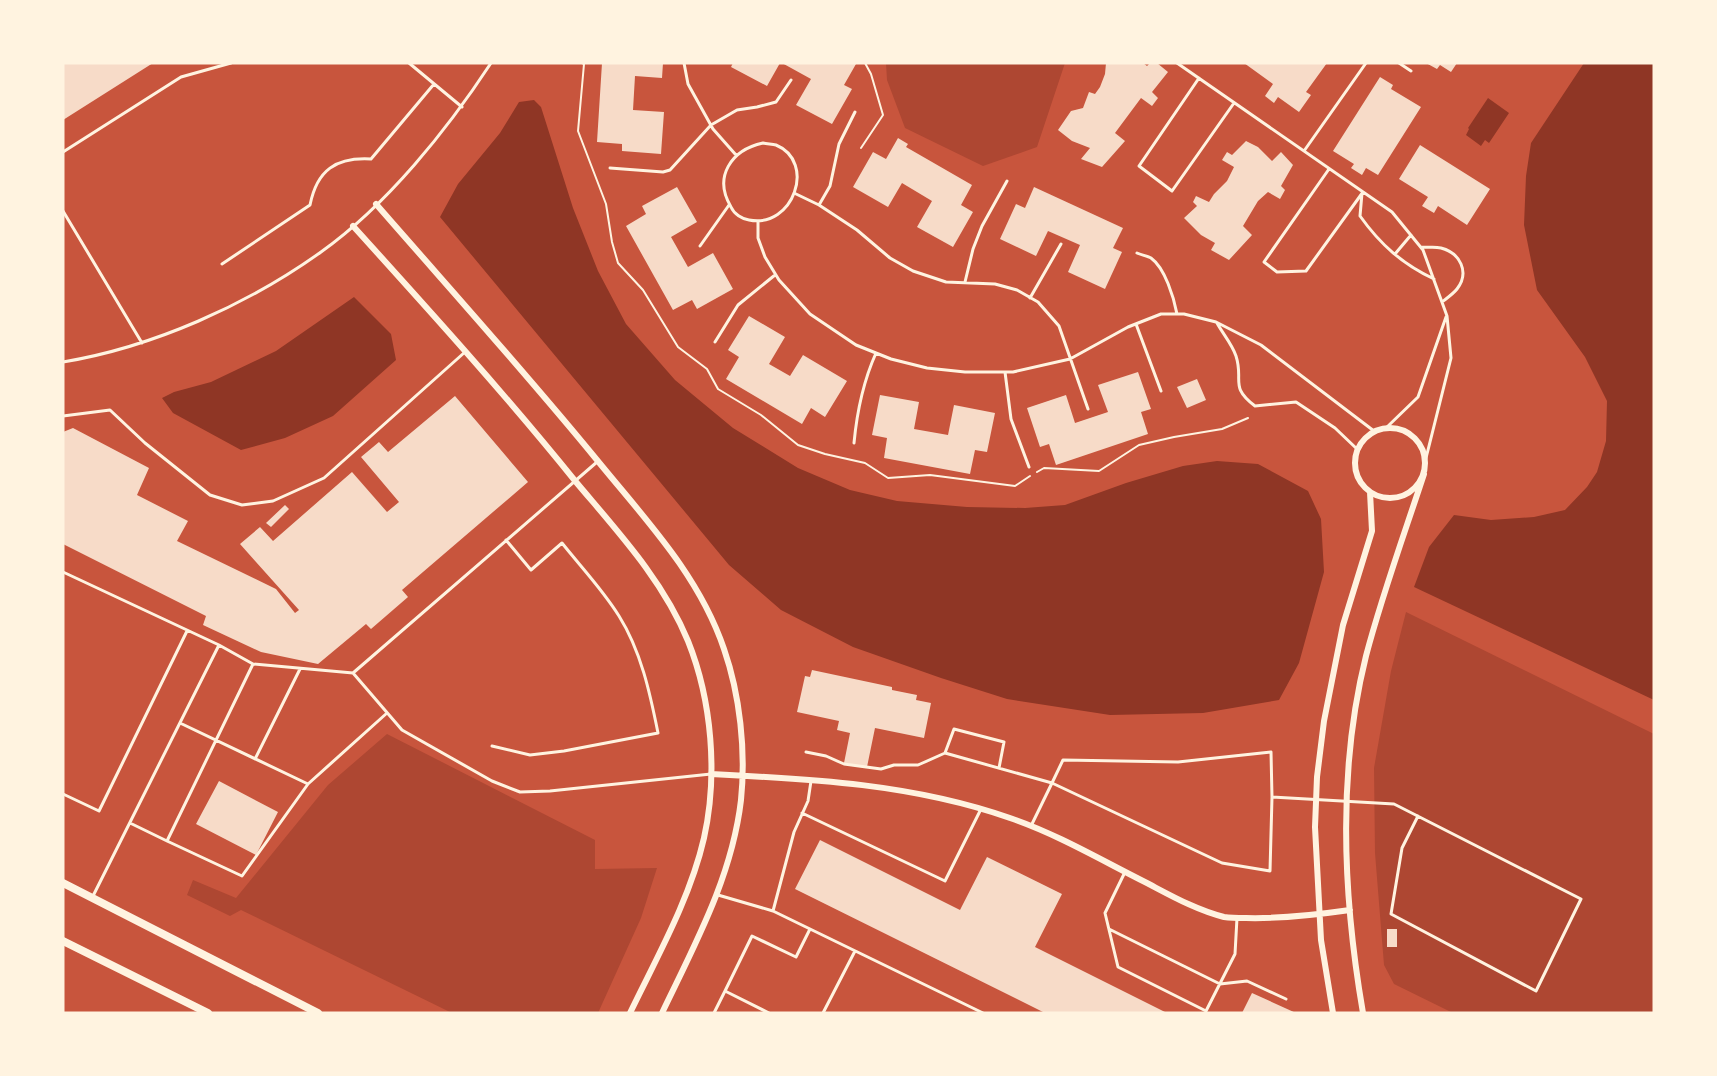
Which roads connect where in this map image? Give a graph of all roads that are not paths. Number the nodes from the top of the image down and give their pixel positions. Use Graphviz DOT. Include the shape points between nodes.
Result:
graph roads {
  1 [pos="231,63"];
  2 [pos="409,63"];
  3 [pos="490,63"];
  4 [pos="684,63"];
  5 [pos="1177,63"];
  6 [pos="1366,63"];
  7 [pos="1399,63"];
  8 [pos="1411,71"];
  9 [pos="1199,78"];
  10 [pos="791,80"];
  11 [pos="434,84"];
  12 [pos="1234,103"];
  13 [pos="462,107"];
  14 [pos="855,112"];
  15 [pos="711,125"];
  16 [pos="1304,151"];
  17 [pos="63,152"];
  18 [pos="736,155"];
  19 [pos="610,168"];
  20 [pos="1329,169"];
  21 [pos="1007,181"];
  22 [pos="1363,192"];
  23 [pos="794,193"];
  24 [pos="376,204"];
  25 [pos="729,205"];
  26 [pos="819,205"];
  27 [pos="63,211"];
  28 [pos="758,222"];
  29 [pos="353,226"];
  30 [pos="1411,235"];
  31 [pos="1061,244"];
  32 [pos="700,246"];
  33 [pos="1421,247"];
  34 [pos="1137,253"];
  35 [pos="1395,254"];
  36 [pos="222,264"];
  37 [pos="776,275"];
  38 [pos="1434,279"];
  39 [pos="965,282"];
  40 [pos="1030,298"];
  41 [pos="1442,302"];
  42 [pos="1177,314"];
  43 [pos="1447,316"];
  44 [pos="1216,322"];
  45 [pos="1136,324"];
  46 [pos="715,342"];
  47 [pos="142,343"];
  48 [pos="465,352"];
  49 [pos="876,353"];
  50 [pos="1070,359"];
  51 [pos="63,362"];
  52 [pos="1005,372"];
  53 [pos="1161,391"];
  54 [pos="1088,409"];
  55 [pos="63,416"];
  56 [pos="1386,428"];
  57 [pos="1374,431"];
  58 [pos="854,443"];
  59 [pos="1357,449"];
  60 [pos="598,461"];
  61 [pos="1425,462"];
  62 [pos="1029,467"];
  63 [pos="1424,474"];
  64 [pos="575,480"];
  65 [pos="1370,492"];
  66 [pos="506,540"];
  67 [pos="63,572"];
  68 [pos="187,630"];
  69 [pos="219,645"];
  70 [pos="253,664"];
  71 [pos="300,668"];
  72 [pos="353,673"];
  73 [pos="387,713"];
  74 [pos="180,723"];
  75 [pos="216,740"];
  76 [pos="492,746"];
  77 [pos="806,752"];
  78 [pos="945,753"];
  79 [pos="255,759"];
  80 [pos="999,768"];
  81 [pos="711,774"];
  82 [pos="741,775"];
  83 [pos="812,779"];
  84 [pos="1052,783"];
  85 [pos="308,784"];
  86 [pos="63,794"];
  87 [pos="1272,797"];
  88 [pos="1316,800"];
  89 [pos="1348,801"];
  90 [pos="981,809"];
  91 [pos="802,813"];
  92 [pos="1418,816"];
  93 [pos="130,823"];
  94 [pos="1031,826"];
  95 [pos="167,841"];
  96 [pos="1125,872"];
  97 [pos="63,883"];
  98 [pos="718,895"];
  99 [pos="92,898"];
  100 [pos="1350,910"];
  101 [pos="773,911"];
  102 [pos="1319,914"];
  103 [pos="1237,917"];
  104 [pos="810,929"];
  105 [pos="1109,929"];
  106 [pos="63,941"];
  107 [pos="855,951"];
  108 [pos="1220,984"];
  109 [pos="725,991"];
  110 [pos="1286,999"];
  111 [pos="208,1013"];
  112 [pos="318,1013"];
  113 [pos="630,1013"];
  114 [pos="662,1013"];
  115 [pos="714,1013"];
  116 [pos="769,1013"];
  117 [pos="823,1013"];
  118 [pos="983,1013"];
  119 [pos="1333,1013"];
  120 [pos="1363,1013"];
  1 -- 17 [label="lane" via="181,77"];
  2 -- 11 [label="lane"];
  3 -- 13 [label="lane"];
  4 -- 15 [label="lane" via="688,84"];
  5 -- 9 [label="lane"];
  6 -- 16 [label="lane"];
  7 -- 8 [label="lane"];
  9 -- 12 [label="lane"];
  9 -- 12 [label="lane" via="1139,165 1172,191"];
  10 -- 15 [label="lane" via="776,102 737,110"];
  11 -- 13 [label="lane"];
  11 -- 36 [label="lane" via="371,159 337,163 314,188 310,205"];
  12 -- 16 [label="lane"];
  13 -- 24 [label="lane"];
  14 -- 26 [label="lane" via="839,144 830,186"];
  15 -- 18 [label="lane"];
  15 -- 19 [label="lane" via="670,170"];
  16 -- 20 [label="lane"];
  18 -- 23 [label="lane" via="756,144 777,146 788,154 795,167"];
  18 -- 25 [label="lane" via="727,168 724,183"];
  20 -- 22 [label="lane"];
  20 -- 22 [label="lane" via="1264,262 1277,272 1306,270"];
  21 -- 39 [label="lane" via="982,226"];
  22 -- 30 [label="lane" via="1392,212"];
  22 -- 35 [label="lane" via="1360,216"];
  23 -- 26 [label="lane"];
  23 -- 28 [label="lane" via="784,210 772,219"];
  24 -- 29 [label="lane"];
  24 -- 60 [label="street"];
  25 -- 28 [label="lane" via="744,219"];
  25 -- 32 [label="lane"];
  26 -- 39 [label="lane" via="912,271 946,282"];
  27 -- 47 [label="lane"];
  28 -- 37 [label="lane" via="758,238"];
  29 -- 47 [label="lane" via="266,288"];
  29 -- 48 [label="street"];
  30 -- 33 [label="lane"];
  30 -- 35 [label="lane"];
  31 -- 40 [label="lane"];
  33 -- 38 [label="lane"];
  33 -- 41 [label="lane" via="1448,251 1457,256 1463,267 1457,289"];
  34 -- 42 [label="lane" via="1151,258 1161,272 1172,290"];
  35 -- 38 [label="lane" via="1412,269"];
  37 -- 46 [label="lane" via="738,305"];
  37 -- 49 [label="lane" via="810,314 856,345"];
  38 -- 41 [label="lane"];
  39 -- 40 [label="lane" via="995,284"];
  40 -- 50 [label="lane" via="1059,326"];
  41 -- 43 [label="lane"];
  42 -- 44 [label="lane"];
  42 -- 45 [label="lane" via="1161,314"];
  43 -- 56 [label="lane" via="1418,397"];
  43 -- 61 [label="lane" via="1451,358"];
  44 -- 57 [label="lane" via="1261,345"];
  44 -- 59 [label="lane" via="1233,349 1243,396 1255,406 1296,402 1335,428"];
  45 -- 50 [label="lane"];
  45 -- 53 [label="lane"];
  47 -- 51 [label="lane"];
  48 -- 55 [label="lane" via="324,478 273,501 242,505 210,495 110,410"];
  48 -- 64 [label="street"];
  49 -- 52 [label="lane" via="927,368"];
  49 -- 58 [label="lane" via="857,413"];
  50 -- 52 [label="lane"];
  50 -- 54 [label="lane"];
  52 -- 62 [label="lane" via="1011,419"];
  56 -- 57 [label="street"];
  56 -- 61 [label="street" via="1410,433 1423,450"];
  57 -- 59 [label="street"];
  59 -- 65 [label="street" via="1356,472"];
  60 -- 64 [label="lane"];
  60 -- 82 [label="street" via="664,540 712,621 732,678"];
  61 -- 63 [label="street"];
  63 -- 65 [label="street" via="1415,487 1394,498"];
  63 -- 89 [label="street" via="1366,657 1355,716"];
  64 -- 66 [label="lane"];
  64 -- 81 [label="street" via="640,558 687,639 707,710"];
  65 -- 88 [label="street" via="1372,531 1333,670"];
  66 -- 72 [label="lane"];
  66 -- 76 [label="lane" via="531,570 562,543 592,580 619,616 637,654 651,694 658,733 564,752 530,754"];
  67 -- 68 [label="lane"];
  68 -- 69 [label="lane"];
  68 -- 86 [label="lane" via="99,812"];
  69 -- 70 [label="lane"];
  69 -- 74 [label="lane"];
  70 -- 71 [label="lane"];
  70 -- 75 [label="lane"];
  71 -- 72 [label="lane"];
  71 -- 79 [label="lane"];
  72 -- 73 [label="lane"];
  73 -- 81 [label="lane" via="402,730 492,781 520,792"];
  73 -- 85 [label="lane"];
  74 -- 75 [label="lane"];
  74 -- 93 [label="lane"];
  75 -- 79 [label="lane"];
  75 -- 95 [label="lane"];
  77 -- 78 [label="lane" via="844,764 880,769 918,765"];
  78 -- 80 [label="lane"];
  78 -- 80 [label="lane" via="954,729 1004,742"];
  79 -- 85 [label="lane"];
  80 -- 84 [label="lane"];
  81 -- 82 [label="street"];
  81 -- 113 [label="street" via="704,837 696,866"];
  82 -- 83 [label="street"];
  82 -- 98 [label="street" via="736,828"];
  83 -- 90 [label="street" via="906,791"];
  83 -- 91 [label="lane"];
  84 -- 87 [label="lane" via="1063,760 1178,762 1271,752"];
  84 -- 87 [label="lane" via="1222,863 1270,872"];
  84 -- 94 [label="lane"];
  85 -- 95 [label="lane" via="242,876"];
  87 -- 88 [label="lane"];
  88 -- 89 [label="lane"];
  88 -- 102 [label="street"];
  89 -- 92 [label="lane" via="1394,804"];
  89 -- 100 [label="street"];
  90 -- 91 [label="lane" via="945,881"];
  90 -- 94 [label="street"];
  91 -- 101 [label="lane"];
  92 -- 92 [label="lane" via="1581,899 1536,991 1391,914 1402,848"];
  93 -- 95 [label="lane"];
  93 -- 99 [label="lane"];
  94 -- 96 [label="street"];
  96 -- 103 [label="street" via="1201,909"];
  96 -- 105 [label="lane" via="1106,913"];
  97 -- 99 [label="main road"];
  98 -- 101 [label="lane"];
  98 -- 114 [label="street"];
  99 -- 112 [label="main road"];
  100 -- 102 [label="street"];
  100 -- 120 [label="street"];
  101 -- 104 [label="lane"];
  102 -- 103 [label="street" via="1275,919"];
  102 -- 119 [label="street"];
  103 -- 108 [label="lane" via="1235,954"];
  104 -- 107 [label="lane"];
  104 -- 109 [label="lane" via="796,957 752,936"];
  105 -- 108 [label="lane"];
  105 -- 108 [label="lane" via="1118,967 1206,1011"];
  106 -- 111 [label="main road"];
  107 -- 117 [label="lane"];
  107 -- 118 [label="lane"];
  108 -- 110 [label="lane" via="1247,981"];
  109 -- 115 [label="lane"];
  109 -- 116 [label="lane"];
}
